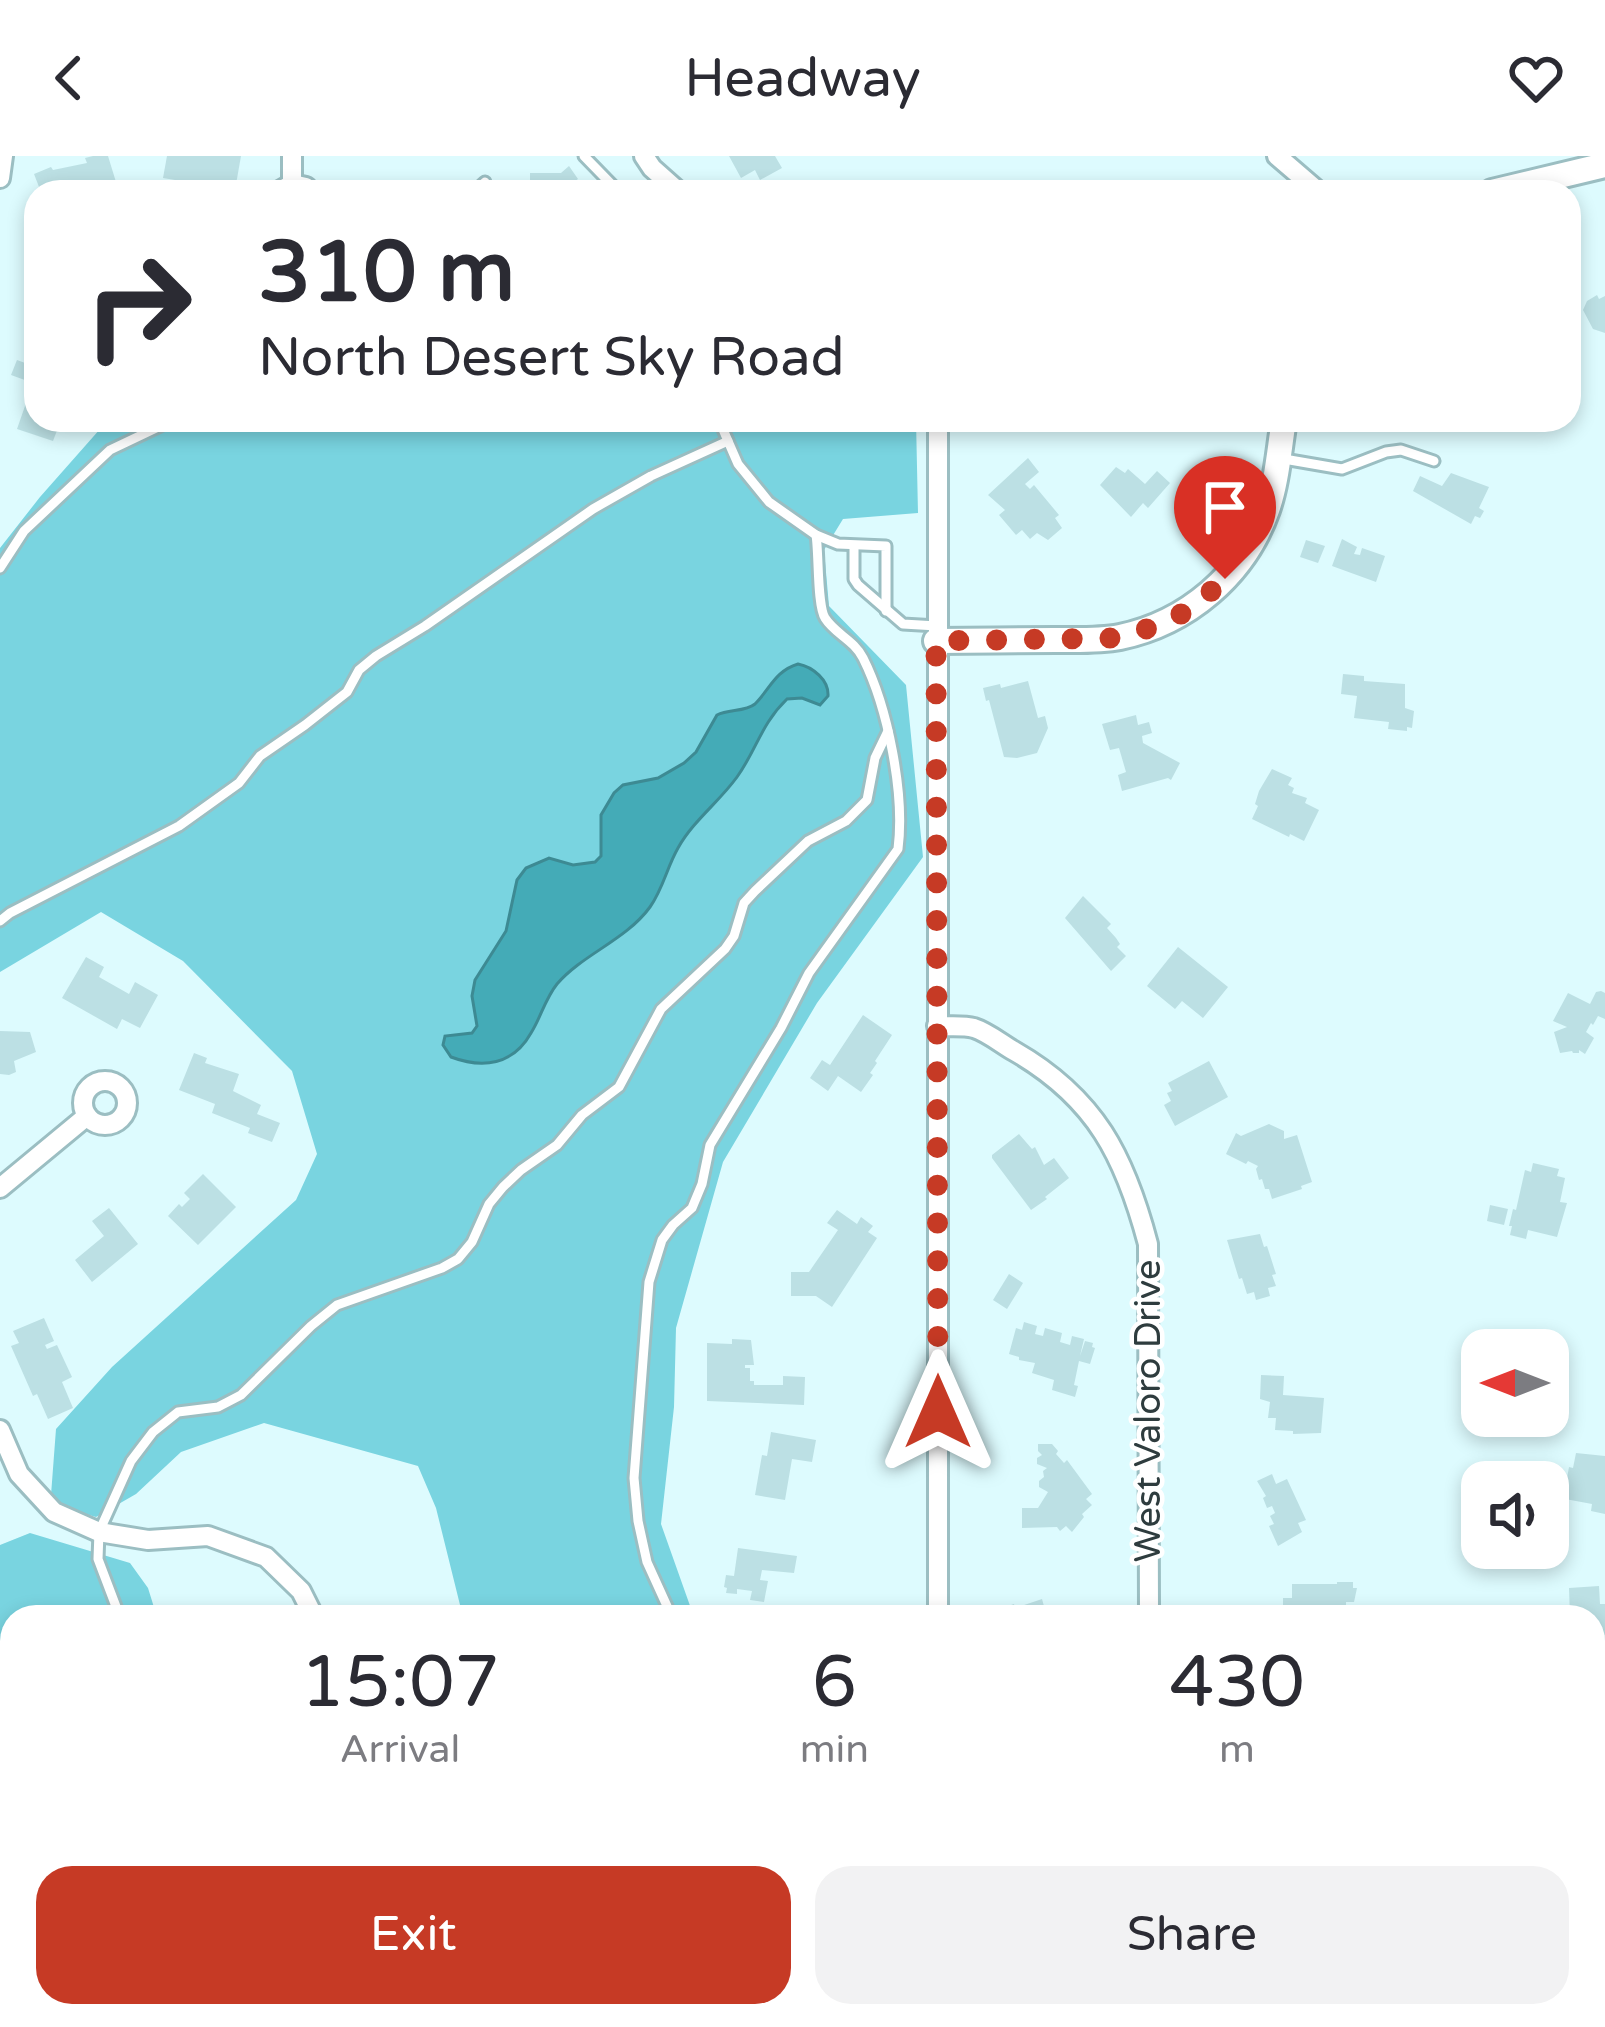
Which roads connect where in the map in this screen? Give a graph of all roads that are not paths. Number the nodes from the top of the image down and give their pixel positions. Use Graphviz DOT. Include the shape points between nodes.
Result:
graph roads {
  1 [pos="3,156"];
  2 [pos="584,156"];
  3 [pos="644,156"];
  4 [pos="1276,156"];
  5 [pos="1605,165"];
  6 [pos="0,178"];
  7 [pos="607,180"];
  8 [pos="666,180"];
  9 [pos="1305,180"];
  10 [pos="1542,180"];
  11 [pos="148,432"];
  12 [pos="724,432"];
  13 [pos="938,432"];
  14 [pos="1282,432"];
  15 [pos="728,441"];
  16 [pos="1278,458"];
  17 [pos="1434,461"];
  18 [pos="816,535"];
  19 [pos="854,546"];
  20 [pos="0,568"];
  21 [pos="886,610"];
  22 [pos="936,633"];
  23 [pos="888,731"];
  24 [pos="0,921"];
  25 [pos="937,1026"];
  26 [pos="87,1116"];
  27 [pos="0,1188"];
  28 [pos="0,1430"];
  29 [pos="99,1532"];
  30 [pos="115,1605"];
  31 [pos="308,1605"];
  32 [pos="667,1605"];
  33 [pos="938,1605"];
  34 [pos="1149,1605"];
  1 -- 6 [label="street"];
  2 -- 7 [label="lane"];
  3 -- 8 [label="street"];
  4 -- 9 [label="street"];
  5 -- 10 [label="street"];
  11 -- 20 [label="lane" via="110,450 40,514"];
  12 -- 15 [label="lane"];
  13 -- 22 [label="street"];
  14 -- 16 [label="street"];
  15 -- 18 [label="lane" via="769,502"];
  15 -- 24 [label="lane" via="593,509 376,656 347,692 178,826"];
  16 -- 17 [label="lane" via="1342,469 1401,450"];
  16 -- 22 [label="street" via="1267,512 1244,555 1178,616 1117,638"];
  18 -- 19 [label="lane"];
  18 -- 23 [label="lane" via="825,619 863,659"];
  19 -- 21 [label="lane" via="855,583"];
  19 -- 21 [label="lane" via="886,546"];
  21 -- 22 [label="lane"];
  22 -- 25 [label="street"];
  23 -- 29 [label="lane" via="867,800 808,841 744,903 734,936 661,1009 620,1088 503,1186 458,1258 337,1305 241,1395 167,1420 131,1461"];
  23 -- 32 [label="lane" via="898,849 809,973 710,1145 703,1184 662,1240 649,1282 634,1478 647,1562"];
  25 -- 33 [label="street"];
  25 -- 34 [label="street, West Valoro Drive" via="973,1028 1078,1098 1132,1188 1148,1244"];
  26 -- 27 [label="street"];
  28 -- 29 [label="street" via="19,1474 54,1512"];
  29 -- 30 [label="lane" via="98,1559"];
  29 -- 31 [label="street" via="148,1540 208,1535 266,1557"];
}
